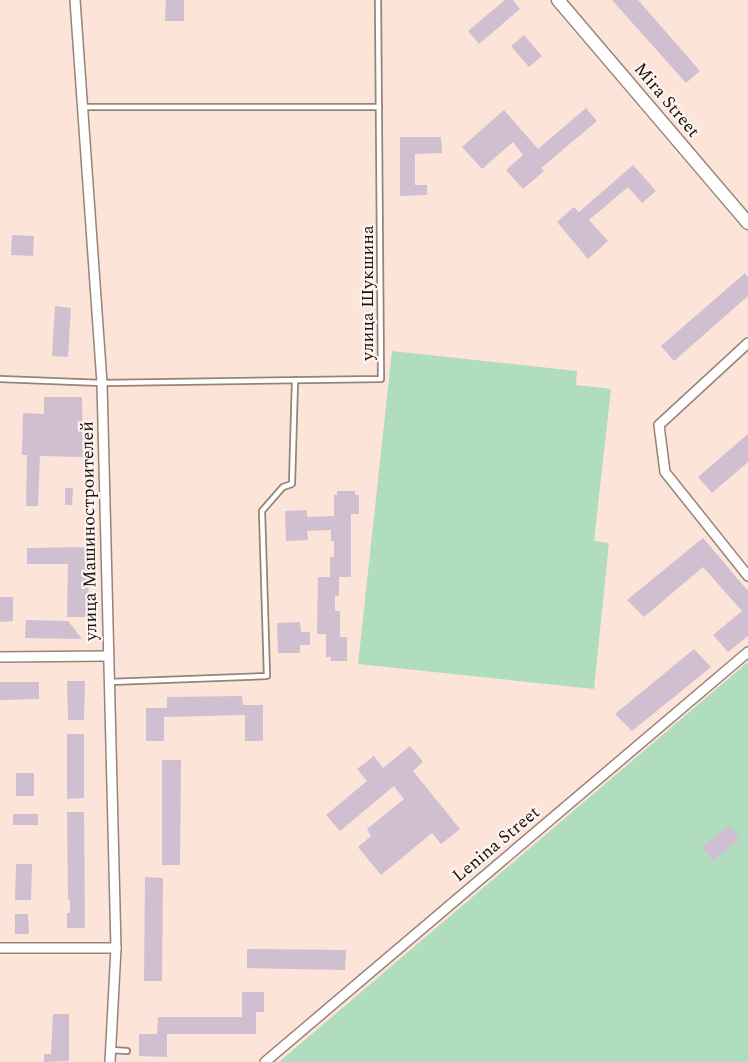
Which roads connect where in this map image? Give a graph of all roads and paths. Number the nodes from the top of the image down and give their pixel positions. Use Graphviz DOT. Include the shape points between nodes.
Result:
graph roads {
  1 [pos="75,0"];
  2 [pos="378,0"];
  3 [pos="558,0"];
  4 [pos="82,107"];
  5 [pos="379,107"];
  6 [pos="748,223"];
  7 [pos="748,343"];
  8 [pos="0,380"];
  9 [pos="295,380"];
  10 [pos="102,383"];
  11 [pos="748,576"];
  12 [pos="748,652"];
  13 [pos="108,656"];
  14 [pos="0,657"];
  15 [pos="109,682"];
  16 [pos="0,948"];
  17 [pos="116,948"];
  18 [pos="110,1050"];
  19 [pos="127,1051"];
  20 [pos="110,1062"];
  21 [pos="265,1062"];
  1 -- 4 [label="street, улица Машиностроителей"];
  2 -- 5 [label="lane, улица Шукшина"];
  3 -- 6 [label="street, Mira Street"];
  4 -- 5 [label="lane"];
  4 -- 10 [label="street, улица Машиностроителей"];
  5 -- 9 [label="lane, улица Шукшина" via="381,379"];
  7 -- 11 [label="street" via="659,425 664,472"];
  8 -- 10 [label="lane, улица Шукшина"];
  9 -- 10 [label="lane, улица Шукшина"];
  9 -- 15 [label="lane" via="292,484 283,487 262,511 267,676"];
  10 -- 13 [label="street, улица Машиностроителей"];
  12 -- 21 [label="street, Lenina Street"];
  13 -- 14 [label="street"];
  13 -- 15 [label="street, улица Машиностроителей"];
  15 -- 17 [label="street, улица Машиностроителей"];
  16 -- 17 [label="street"];
  17 -- 18 [label="street, улица Машиностроителей"];
  18 -- 19 [label="lane"];
  18 -- 20 [label="street, улица Машиностроителей"];
}
